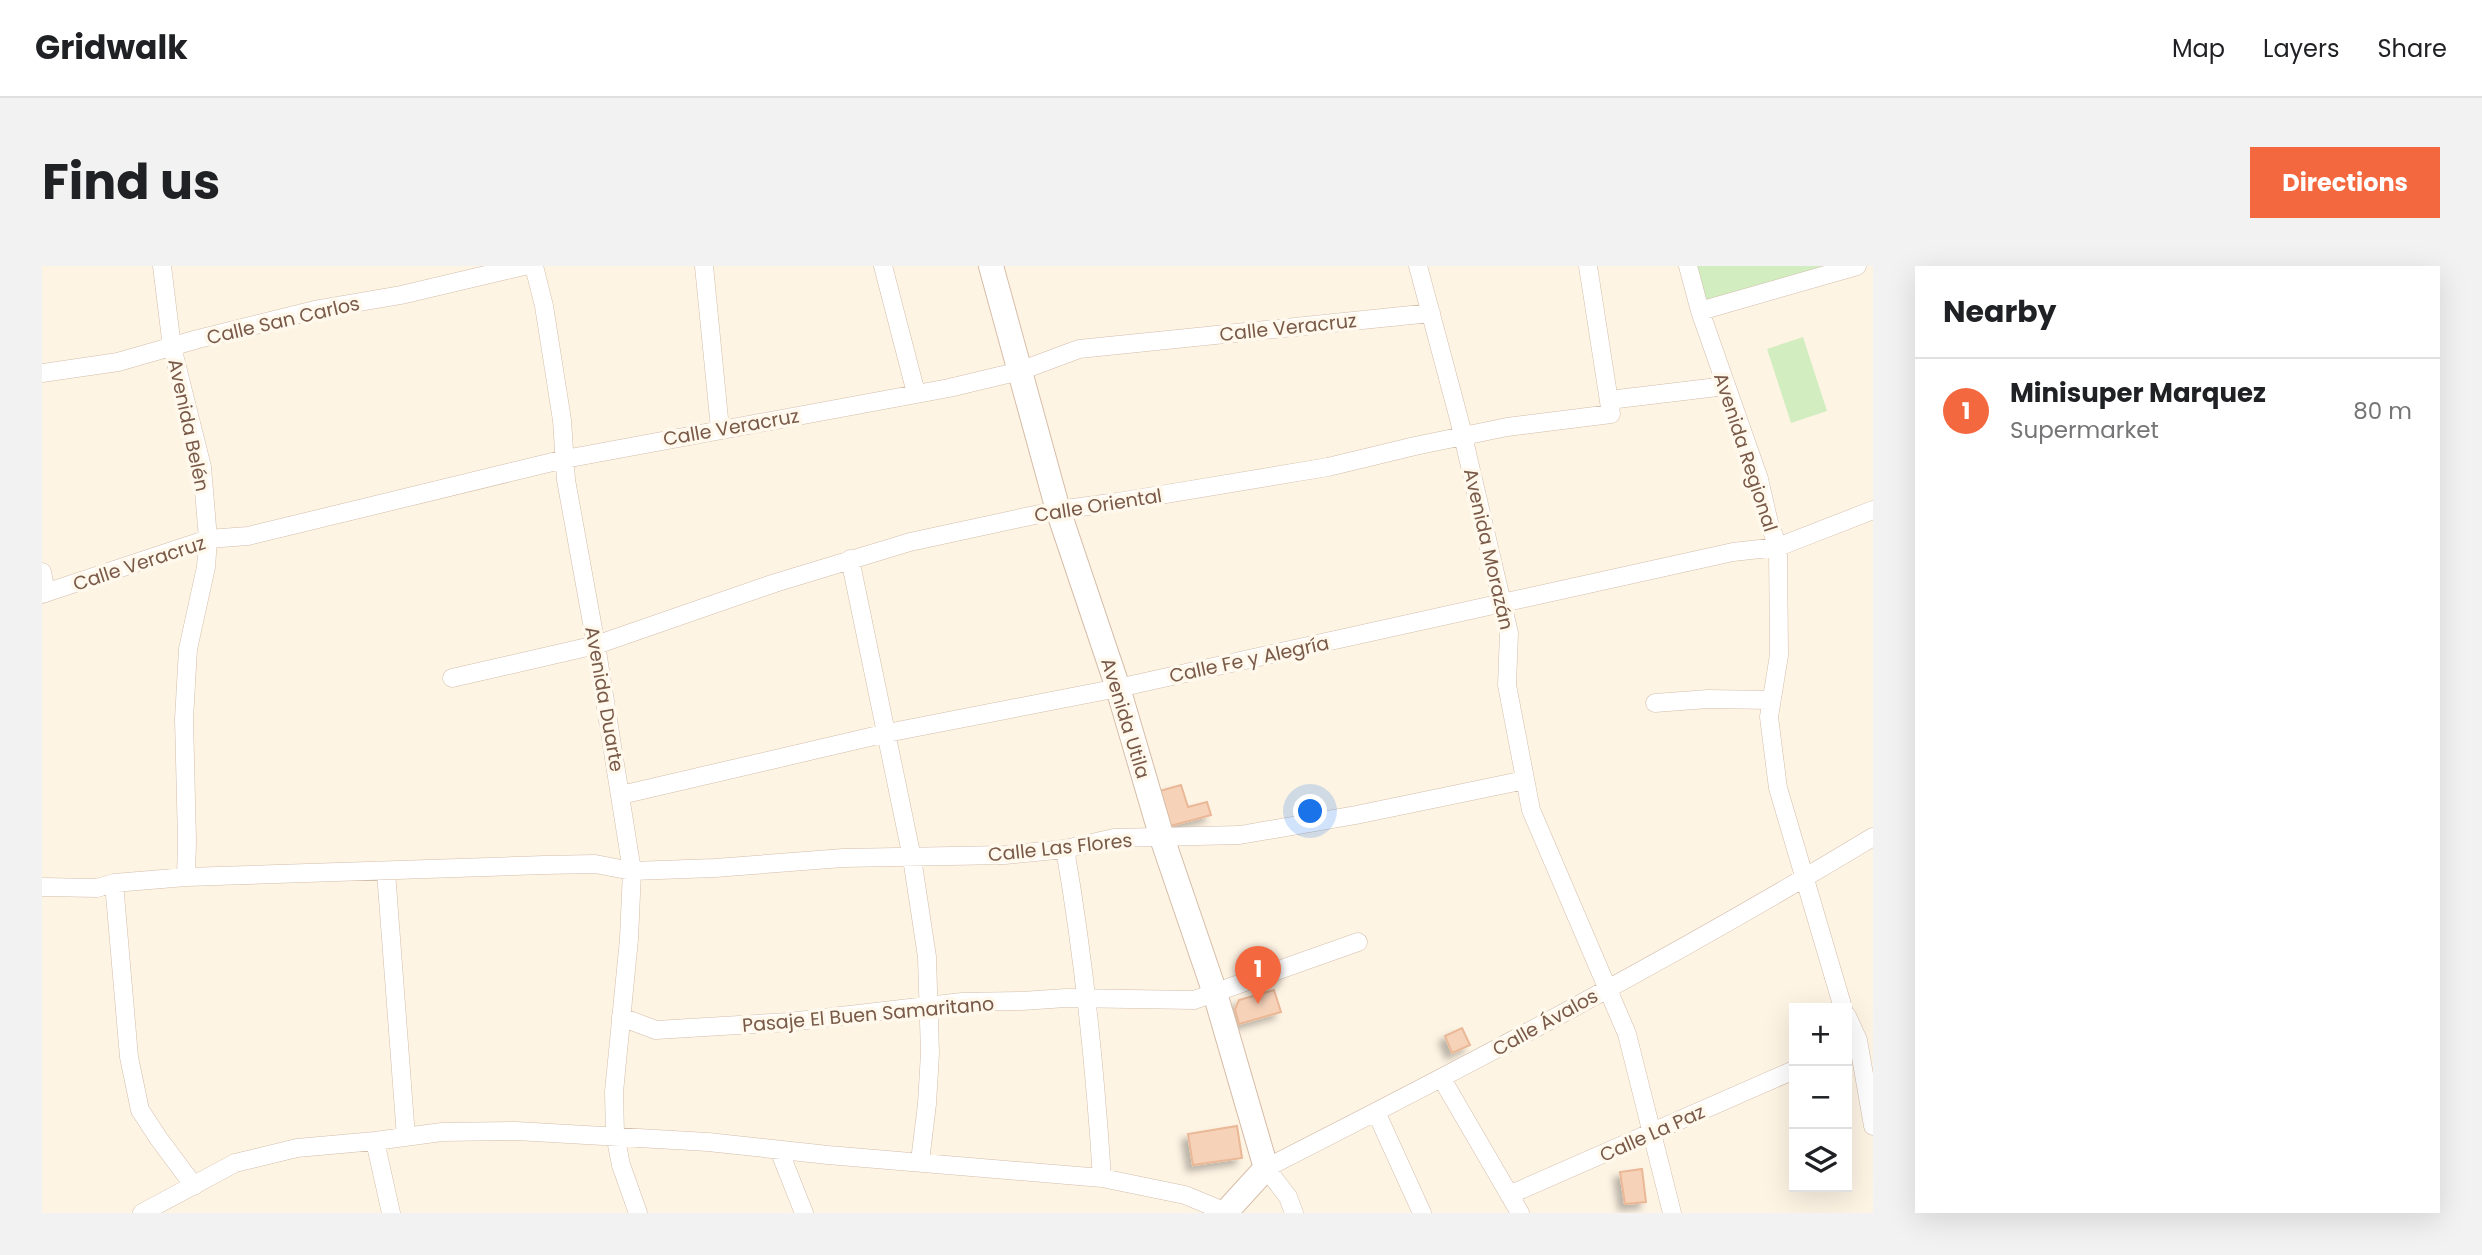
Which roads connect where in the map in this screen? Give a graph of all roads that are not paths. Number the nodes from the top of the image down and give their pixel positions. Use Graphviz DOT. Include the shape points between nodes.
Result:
graph roads {
  1 [pos="162,266"];
  2 [pos="524,266"];
  3 [pos="534,266"];
  4 [pos="704,266"];
  5 [pos="883,266"];
  6 [pos="991,266"];
  7 [pos="1418,266"];
  8 [pos="1588,266"];
  9 [pos="1688,266"];
  10 [pos="1857,266"];
  11 [pos="1700,311"];
  12 [pos="1431,313"];
  13 [pos="172,347"];
  14 [pos="1020,371"];
  15 [pos="42,373"];
  16 [pos="1726,386"];
  17 [pos="916,393"];
  18 [pos="1610,407"];
  19 [pos="720,429"];
  20 [pos="1463,436"];
  21 [pos="565,459"];
  22 [pos="1058,510"];
  23 [pos="1873,510"];
  24 [pos="208,539"];
  25 [pos="1778,547"];
  26 [pos="850,559"];
  27 [pos="42,572"];
  28 [pos="44,594"];
  29 [pos="1502,603"];
  30 [pos="596,645"];
  31 [pos="452,678"];
  32 [pos="1118,688"];
  33 [pos="1771,700"];
  34 [pos="1654,704"];
  35 [pos="887,733"];
  36 [pos="1525,780"];
  37 [pos="621,794"];
  38 [pos="1873,837"];
  39 [pos="1162,838"];
  40 [pos="1065,849"];
  41 [pos="912,858"];
  42 [pos="632,871"];
  43 [pos="386,872"];
  44 [pos="186,877"];
  45 [pos="1805,878"];
  46 [pos="114,883"];
  47 [pos="42,887"];
  48 [pos="1358,942"];
  49 [pos="1608,988"];
  50 [pos="1215,993"];
  51 [pos="1087,998"];
  52 [pos="1842,1003"];
  53 [pos="927,1006"];
  54 [pos="621,1017"];
  55 [pos="1859,1039"];
  56 [pos="1789,1072"];
  57 [pos="1442,1079"];
  58 [pos="1376,1112"];
  59 [pos="1873,1126"];
  60 [pos="1653,1134"];
  61 [pos="615,1135"];
  62 [pos="406,1137"];
  63 [pos="375,1142"];
  64 [pos="779,1150"];
  65 [pos="920,1161"];
  66 [pos="1266,1168"];
  67 [pos="1102,1178"];
  68 [pos="194,1186"];
  69 [pos="1509,1195"];
  70 [pos="1226,1212"];
  71 [pos="142,1213"];
  72 [pos="391,1213"];
  73 [pos="638,1213"];
  74 [pos="804,1213"];
  75 [pos="1294,1213"];
  76 [pos="1422,1213"];
  77 [pos="1520,1213"];
  78 [pos="1672,1213"];
  1 -- 13 [label="street, Avenida Belén"];
  2 -- 13 [label="street, Calle San Carlos" via="319,309"];
  3 -- 21 [label="street, Avenida Duarte"];
  4 -- 19 [label="street"];
  5 -- 17 [label="street"];
  6 -- 14 [label="street, Avenida Utila"];
  7 -- 12 [label="street, Avenida Morazán"];
  8 -- 18 [label="street"];
  9 -- 11 [label="street, Avenida Regional"];
  10 -- 11 [label="street"];
  11 -- 16 [label="street, Avenida Regional"];
  12 -- 14 [label="street, Calle Veracruz" via="1079,349"];
  12 -- 20 [label="street, Avenida Morazán"];
  13 -- 15 [label="street, Calle San Carlos" via="118,362"];
  13 -- 24 [label="street, Avenida Belén" via="202,467"];
  14 -- 17 [label="street, Calle Veracruz"];
  14 -- 22 [label="street, Avenida Utila"];
  16 -- 18 [label="street, Calle Oriental"];
  16 -- 25 [label="street, Avenida Regional"];
  17 -- 19 [label="street, Calle Veracruz"];
  18 -- 20 [label="street, Calle Oriental"];
  19 -- 21 [label="street, Calle Veracruz"];
  20 -- 22 [label="street, Calle Oriental" via="1328,467"];
  20 -- 29 [label="street, Avenida Morazán"];
  21 -- 24 [label="street, Calle Veracruz" via="248,536"];
  21 -- 30 [label="street, Avenida Duarte"];
  22 -- 26 [label="street, Calle Oriental"];
  22 -- 32 [label="street, Avenida Utila"];
  23 -- 25 [label="street, Calle Fe y Alegría"];
  24 -- 28 [label="street, Calle Veracruz"];
  24 -- 44 [label="street, Avenida Belén" via="188,649"];
  25 -- 29 [label="street, Calle Fe y Alegría" via="1733,552"];
  25 -- 33 [label="street, Avenida Regional" via="1779,654"];
  26 -- 30 [label="street, Calle Oriental"];
  26 -- 35 [label="street"];
  27 -- 28 [label="street"];
  29 -- 32 [label="street, Calle Fe y Alegría"];
  29 -- 36 [label="street, Avenida Morazán" via="1509,633 1507,685"];
  30 -- 31 [label="street, Calle Oriental"];
  30 -- 37 [label="street, Avenida Duarte"];
  32 -- 35 [label="street, Calle Fe y Alegría"];
  32 -- 39 [label="street, Avenida Utila"];
  33 -- 34 [label="street"];
  33 -- 45 [label="street, Avenida Regional" via="1778,788"];
  35 -- 37 [label="street, Calle Fe y Alegría"];
  35 -- 41 [label="street"];
  36 -- 39 [label="street, Calle Las Flores" via="1240,835"];
  36 -- 49 [label="street, Avenida Morazán" via="1531,810"];
  37 -- 42 [label="street, Avenida Duarte"];
  38 -- 45 [label="street, Calle Ávalos"];
  39 -- 40 [label="street, Calle Las Flores" via="1114,838"];
  39 -- 50 [label="street, Avenida Utila"];
  40 -- 41 [label="street, Calle Las Flores"];
  40 -- 51 [label="street"];
  41 -- 42 [label="street, Calle Las Flores"];
  41 -- 53 [label="street" via="927,957"];
  42 -- 43 [label="street, Calle Las Flores" via="596,864"];
  42 -- 54 [label="street, Avenida Duarte"];
  43 -- 44 [label="street, Calle Las Flores"];
  43 -- 62 [label="street"];
  44 -- 46 [label="street, Calle Las Flores"];
  45 -- 49 [label="street, Calle Ávalos"];
  45 -- 52 [label="street, Avenida Regional"];
  46 -- 47 [label="street, Calle Las Flores" via="97,888"];
  46 -- 68 [label="street" via="128,1058 140,1110"];
  48 -- 50 [label="street, Pasaje El Buen Samaritano"];
  49 -- 57 [label="street, Calle Ávalos"];
  49 -- 60 [label="street, Avenida Morazán" via="1628,1034"];
  50 -- 51 [label="street, Pasaje El Buen Samaritano" via="1194,1000"];
  50 -- 66 [label="street, Avenida Utila"];
  51 -- 53 [label="street, Pasaje El Buen Samaritano"];
  51 -- 67 [label="street"];
  53 -- 54 [label="street, Pasaje El Buen Samaritano" via="860,1016 656,1030"];
  53 -- 65 [label="street" via="930,1053"];
  54 -- 61 [label="street, Avenida Duarte"];
  55 -- 59 [label="street"];
  56 -- 60 [label="street, Calle La Paz"];
  57 -- 58 [label="street, Calle Ávalos"];
  57 -- 69 [label="street"];
  58 -- 66 [label="street, Calle Ávalos"];
  58 -- 76 [label="street"];
  60 -- 69 [label="street, Calle La Paz"];
  60 -- 78 [label="street, Avenida Morazán"];
  61 -- 62 [label="street" via="516,1131"];
  61 -- 64 [label="street"];
  61 -- 73 [label="street, Avenida Duarte"];
  62 -- 63 [label="street"];
  63 -- 68 [label="street" via="298,1148 234,1163"];
  63 -- 72 [label="street"];
  64 -- 65 [label="street"];
  64 -- 74 [label="street"];
  65 -- 67 [label="street"];
  66 -- 70 [label="street, Calle Ávalos"];
  66 -- 75 [label="street"];
  67 -- 70 [label="street" via="1185,1195"];
  68 -- 71 [label="street"];
  69 -- 77 [label="street"];
}
